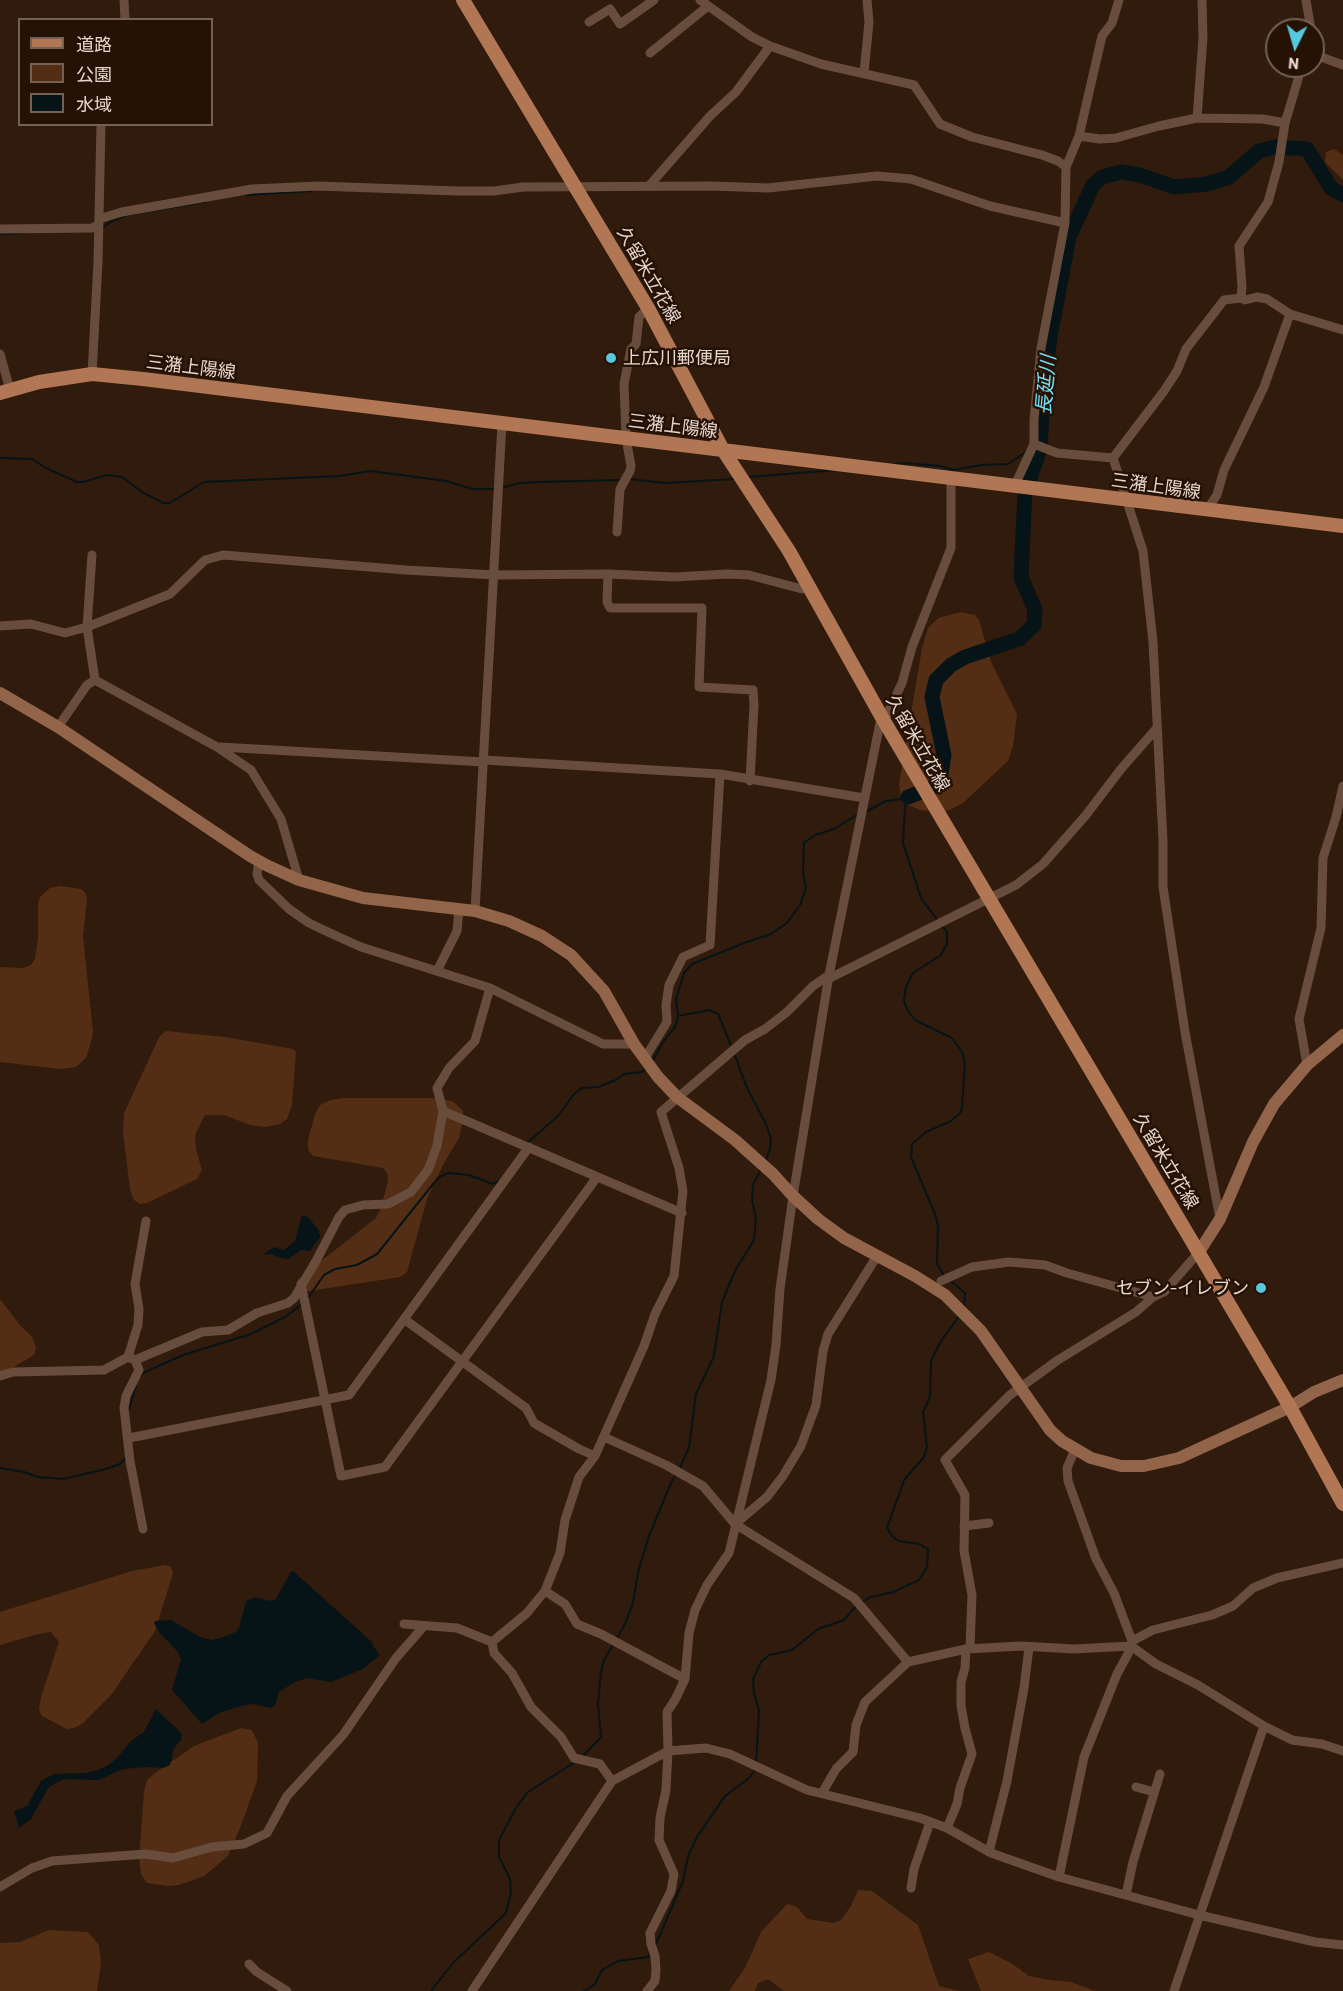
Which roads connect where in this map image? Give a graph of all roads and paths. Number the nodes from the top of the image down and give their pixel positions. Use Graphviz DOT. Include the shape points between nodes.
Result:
graph roads {
  1 [pos="124,0"];
  2 [pos="463,0"];
  3 [pos="654,0"];
  4 [pos="867,0"];
  5 [pos="1119,0"];
  6 [pos="1202,0"];
  7 [pos="1306,0"];
  8 [pos="704,3"];
  9 [pos="125,18"];
  10 [pos="1309,18"];
  11 [pos="589,21"];
  12 [pos="770,46"];
  13 [pos="650,53"];
  14 [pos="1325,58"];
  15 [pos="1343,65"];
  16 [pos="864,73"];
  17 [pos="1298,78"];
  18 [pos="1197,118"];
  19 [pos="1285,123"];
  20 [pos="101,126"];
  21 [pos="1079,136"];
  22 [pos="1066,167"];
  23 [pos="649,186"];
  24 [pos="577,187"];
  25 [pos="99,222"];
  26 [pos="1065,222"];
  27 [pos="0,229"];
  28 [pos="1241,298"];
  29 [pos="648,308"];
  30 [pos="1290,314"];
  31 [pos="1343,330"];
  32 [pos="0,354"];
  33 [pos="92,374"];
  34 [pos="5,391"];
  35 [pos="502,423"];
  36 [pos="626,438"];
  37 [pos="1034,444"];
  38 [pos="723,450"];
  39 [pos="1113,458"];
  40 [pos="951,478"];
  41 [pos="1015,486"];
  42 [pos="1125,499"];
  43 [pos="1206,511"];
  44 [pos="1343,526"];
  45 [pos="617,532"];
  46 [pos="92,555"];
  47 [pos="608,574"];
  48 [pos="495,575"];
  49 [pos="810,588"];
  50 [pos="0,626"];
  51 [pos="87,627"];
  52 [pos="95,680"];
  53 [pos="0,693"];
  54 [pos="884,721"];
  55 [pos="58,727"];
  56 [pos="1156,729"];
  57 [pos="217,747"];
  58 [pos="484,761"];
  59 [pos="720,774"];
  60 [pos="750,780"];
  61 [pos="1343,786"];
  62 [pos="864,798"];
  63 [pos="259,861"];
  64 [pos="299,880"];
  65 [pos="987,898"];
  66 [pos="459,909"];
  67 [pos="475,911"];
  68 [pos="437,971"];
  69 [pos="828,977"];
  70 [pos="490,988"];
  71 [pos="1343,1035"];
  72 [pos="634,1044"];
  73 [pos="648,1063"];
  74 [pos="1306,1065"];
  75 [pos="677,1097"];
  76 [pos="443,1111"];
  77 [pos="529,1147"];
  78 [pos="597,1177"];
  79 [pos="793,1196"];
  80 [pos="682,1213"];
  81 [pos="1220,1219"];
  82 [pos="146,1221"];
  83 [pos="1199,1252"];
  84 [pos="877,1256"];
  85 [pos="941,1281"];
  86 [pos="301,1284"];
  87 [pos="1153,1297"];
  88 [pos="404,1318"];
  89 [pos="131,1359"];
  90 [pos="463,1360"];
  91 [pos="0,1376"];
  92 [pos="1343,1380"];
  93 [pos="1020,1388"];
  94 [pos="325,1400"];
  95 [pos="1290,1407"];
  96 [pos="604,1437"];
  97 [pos="129,1438"];
  98 [pos="1075,1449"];
  99 [pos="595,1456"];
  100 [pos="1343,1504"];
  101 [pos="989,1523"];
  102 [pos="735,1524"];
  103 [pos="964,1526"];
  104 [pos="143,1529"];
  105 [pos="1343,1563"];
  106 [pos="545,1591"];
  107 [pos="404,1624"];
  108 [pos="424,1626"];
  109 [pos="492,1642"];
  110 [pos="1131,1644"];
  111 [pos="1029,1647"];
  112 [pos="968,1649"];
  113 [pos="908,1662"];
  114 [pos="685,1679"];
  115 [pos="1264,1726"];
  116 [pos="668,1751"];
  117 [pos="1343,1751"];
  118 [pos="1160,1774"];
  119 [pos="612,1781"];
  120 [pos="1136,1787"];
  121 [pos="1154,1791"];
  122 [pos="822,1793"];
  123 [pos="930,1822"];
  124 [pos="947,1828"];
  125 [pos="989,1852"];
  126 [pos="1059,1877"];
  127 [pos="0,1887"];
  128 [pos="911,1888"];
  129 [pos="1126,1895"];
  130 [pos="1199,1915"];
  131 [pos="1343,1945"];
  132 [pos="249,1964"];
  133 [pos="287,1991"];
  134 [pos="472,1991"];
  135 [pos="647,1991"];
  136 [pos="1174,1991"];
  1 -- 9 [label="street"];
  2 -- 24 [label="main road, 久留米立花線"];
  3 -- 11 [label="street" via="620,24 610,9"];
  4 -- 16 [label="street"];
  5 -- 21 [label="street" via="1112,23 1102,36"];
  6 -- 18 [label="street"];
  7 -- 10 [label="street"];
  8 -- 12 [label="street"];
  8 -- 13 [label="street"];
  12 -- 16 [label="street" via="821,64"];
  12 -- 23 [label="street" via="736,92"];
  14 -- 15 [label="street"];
  16 -- 22 [label="street" via="914,85 940,124 972,137 1042,155"];
  17 -- 19 [label="street"];
  18 -- 19 [label="street"];
  18 -- 21 [label="street" via="1116,138"];
  19 -- 28 [label="street" via="1268,202 1239,246"];
  20 -- 25 [label="street"];
  21 -- 22 [label="street"];
  22 -- 26 [label="street"];
  23 -- 24 [label="street"];
  23 -- 26 [label="street" via="768,188 877,176 911,179 990,206"];
  24 -- 25 [label="street" via="494,191 362,186 252,189 122,212"];
  24 -- 29 [label="main road, 久留米立花線"];
  25 -- 27 [label="street" via="92,228"];
  25 -- 33 [label="street"];
  26 -- 37 [label="street" via="1041,348"];
  28 -- 30 [label="street" via="1267,299"];
  28 -- 39 [label="street" via="1224,300 1218,307 1186,349 1164,391"];
  29 -- 36 [label="street" via="639,317 624,384"];
  29 -- 38 [label="main road, 久留米立花線"];
  30 -- 31 [label="street"];
  30 -- 43 [label="street" via="1264,387 1224,470 1217,495"];
  32 -- 34 [label="street"];
  33 -- 34 [label="main road, 三潴上陽線"];
  33 -- 35 [label="main road, 三潴上陽線"];
  35 -- 36 [label="main road, 三潴上陽線"];
  35 -- 48 [label="street"];
  36 -- 38 [label="main road, 三潴上陽線"];
  36 -- 45 [label="street" via="631,466 620,489"];
  37 -- 39 [label="street" via="1057,453"];
  37 -- 41 [label="street"];
  38 -- 40 [label="main road, 三潴上陽線"];
  38 -- 49 [label="main road, 久留米立花線"];
  39 -- 42 [label="street"];
  40 -- 41 [label="main road, 三潴上陽線"];
  40 -- 54 [label="street" via="951,548 912,646 902,683"];
  41 -- 42 [label="main road, 三潴上陽線"];
  42 -- 43 [label="main road, 三潴上陽線"];
  42 -- 56 [label="street" via="1143,551 1153,642"];
  43 -- 44 [label="main road, 三潴上陽線"];
  46 -- 51 [label="street"];
  47 -- 48 [label="street"];
  47 -- 49 [label="street" via="749,575"];
  47 -- 60 [label="street" via="610,608 702,609 699,687 753,690"];
  48 -- 51 [label="street" via="223,555 205,560 170,594"];
  48 -- 58 [label="street"];
  49 -- 54 [label="main road, 久留米立花線"];
  50 -- 51 [label="street" via="31,624 65,633"];
  51 -- 52 [label="street"];
  52 -- 55 [label="street" via="87,685"];
  52 -- 57 [label="street"];
  53 -- 55 [label="street"];
  54 -- 62 [label="street" via="880,723"];
  54 -- 65 [label="main road, 久留米立花線"];
  55 -- 63 [label="street"];
  56 -- 65 [label="street" via="1043,864 1016,885"];
  56 -- 81 [label="street" via="1163,887"];
  57 -- 58 [label="street"];
  57 -- 64 [label="street" via="251,770 281,819"];
  58 -- 59 [label="street"];
  58 -- 67 [label="street"];
  59 -- 60 [label="street"];
  59 -- 73 [label="street" via="710,945 683,957 669,985 667,1022"];
  60 -- 62 [label="street"];
  61 -- 74 [label="street" via="1323,858 1321,928 1299,1019"];
  62 -- 69 [label="street"];
  63 -- 64 [label="street"];
  63 -- 68 [label="street" via="259,880 309,923 361,947"];
  64 -- 66 [label="street" via="363,898"];
  65 -- 69 [label="street"];
  65 -- 83 [label="main road, 久留米立花線"];
  66 -- 67 [label="street"];
  66 -- 68 [label="street" via="457,931"];
  67 -- 72 [label="street" via="509,921 572,955 604,991"];
  68 -- 70 [label="street"];
  69 -- 75 [label="street"];
  69 -- 79 [label="street"];
  70 -- 72 [label="street" via="603,1044"];
  70 -- 76 [label="street" via="475,1041 448,1068 437,1088"];
  71 -- 74 [label="street"];
  72 -- 73 [label="street"];
  73 -- 75 [label="street"];
  74 -- 81 [label="street" via="1274,1104"];
  75 -- 79 [label="street" via="735,1140"];
  75 -- 80 [label="street" via="662,1112 679,1168"];
  76 -- 77 [label="street"];
  76 -- 86 [label="street" via="428,1170 411,1192 388,1204 345,1210"];
  77 -- 78 [label="street"];
  77 -- 88 [label="street"];
  78 -- 80 [label="street"];
  78 -- 90 [label="street"];
  79 -- 84 [label="street" via="844,1238"];
  79 -- 102 [label="street" via="771,1380"];
  80 -- 96 [label="street" via="674,1276"];
  81 -- 83 [label="street"];
  82 -- 89 [label="street" via="135,1284 139,1309"];
  83 -- 87 [label="street" via="1164,1292"];
  83 -- 95 [label="main road, 久留米立花線"];
  84 -- 93 [label="street" via="945,1295 981,1331"];
  84 -- 102 [label="street" via="828,1334 816,1405 801,1446 767,1497"];
  85 -- 87 [label="street" via="972,1267 1009,1262 1045,1265"];
  86 -- 89 [label="street" via="288,1303 257,1313 228,1330 202,1332"];
  86 -- 94 [label="street"];
  87 -- 93 [label="street"];
  88 -- 90 [label="street"];
  88 -- 94 [label="street" via="348,1395"];
  89 -- 91 [label="street" via="104,1370 13,1372"];
  89 -- 97 [label="street" via="139,1370 124,1408"];
  90 -- 94 [label="street" via="385,1467 340,1476"];
  90 -- 99 [label="street" via="526,1408 534,1423"];
  92 -- 95 [label="street"];
  93 -- 98 [label="street" via="1050,1430"];
  93 -- 103 [label="street" via="945,1460 965,1495"];
  94 -- 97 [label="street"];
  95 -- 98 [label="street" via="1162,1464 1120,1466"];
  95 -- 100 [label="main road, 久留米立花線"];
  96 -- 99 [label="street"];
  96 -- 102 [label="street" via="703,1486"];
  97 -- 104 [label="street"];
  98 -- 110 [label="street" via="1067,1468 1068,1481"];
  99 -- 106 [label="street" via="579,1477 565,1520 560,1553"];
  101 -- 103 [label="street"];
  102 -- 113 [label="street" via="854,1598"];
  102 -- 114 [label="street" via="729,1553 695,1610"];
  103 -- 112 [label="street" via="972,1595"];
  105 -- 110 [label="street" via="1277,1578 1253,1588 1233,1606 1153,1630"];
  106 -- 109 [label="street" via="527,1613"];
  106 -- 114 [label="street" via="564,1604 577,1624"];
  107 -- 108 [label="street"];
  108 -- 109 [label="street" via="457,1628"];
  108 -- 127 [label="street" via="396,1658 343,1735 287,1796 267,1833 244,1844 212,1847 174,1858 146,1854 52,1861"];
  109 -- 119 [label="street" via="494,1653 512,1673 531,1707 561,1737 574,1758 600,1764"];
  110 -- 111 [label="street" via="1074,1649"];
  110 -- 115 [label="street" via="1156,1664"];
  110 -- 126 [label="street" via="1084,1757"];
  111 -- 112 [label="street"];
  111 -- 125 [label="street" via="1007,1780"];
  112 -- 113 [label="street"];
  112 -- 124 [label="street" via="961,1707 972,1754"];
  113 -- 122 [label="street" via="865,1702 856,1725 853,1752 836,1769"];
  114 -- 116 [label="street" via="667,1712"];
  115 -- 117 [label="street" via="1292,1740"];
  115 -- 130 [label="street"];
  116 -- 119 [label="street"];
  116 -- 122 [label="street" via="706,1748 730,1754 807,1790"];
  116 -- 135 [label="street" via="659,1840 674,1874 671,1891 650,1933 655,1981"];
  118 -- 121 [label="street"];
  119 -- 134 [label="street"];
  120 -- 121 [label="street"];
  121 -- 129 [label="street"];
  122 -- 123 [label="street"];
  123 -- 124 [label="street"];
  123 -- 128 [label="street"];
  124 -- 125 [label="street"];
  125 -- 126 [label="street"];
  126 -- 129 [label="street"];
  129 -- 130 [label="street"];
  130 -- 131 [label="street"];
  130 -- 136 [label="street"];
  132 -- 133 [label="street"];
}
